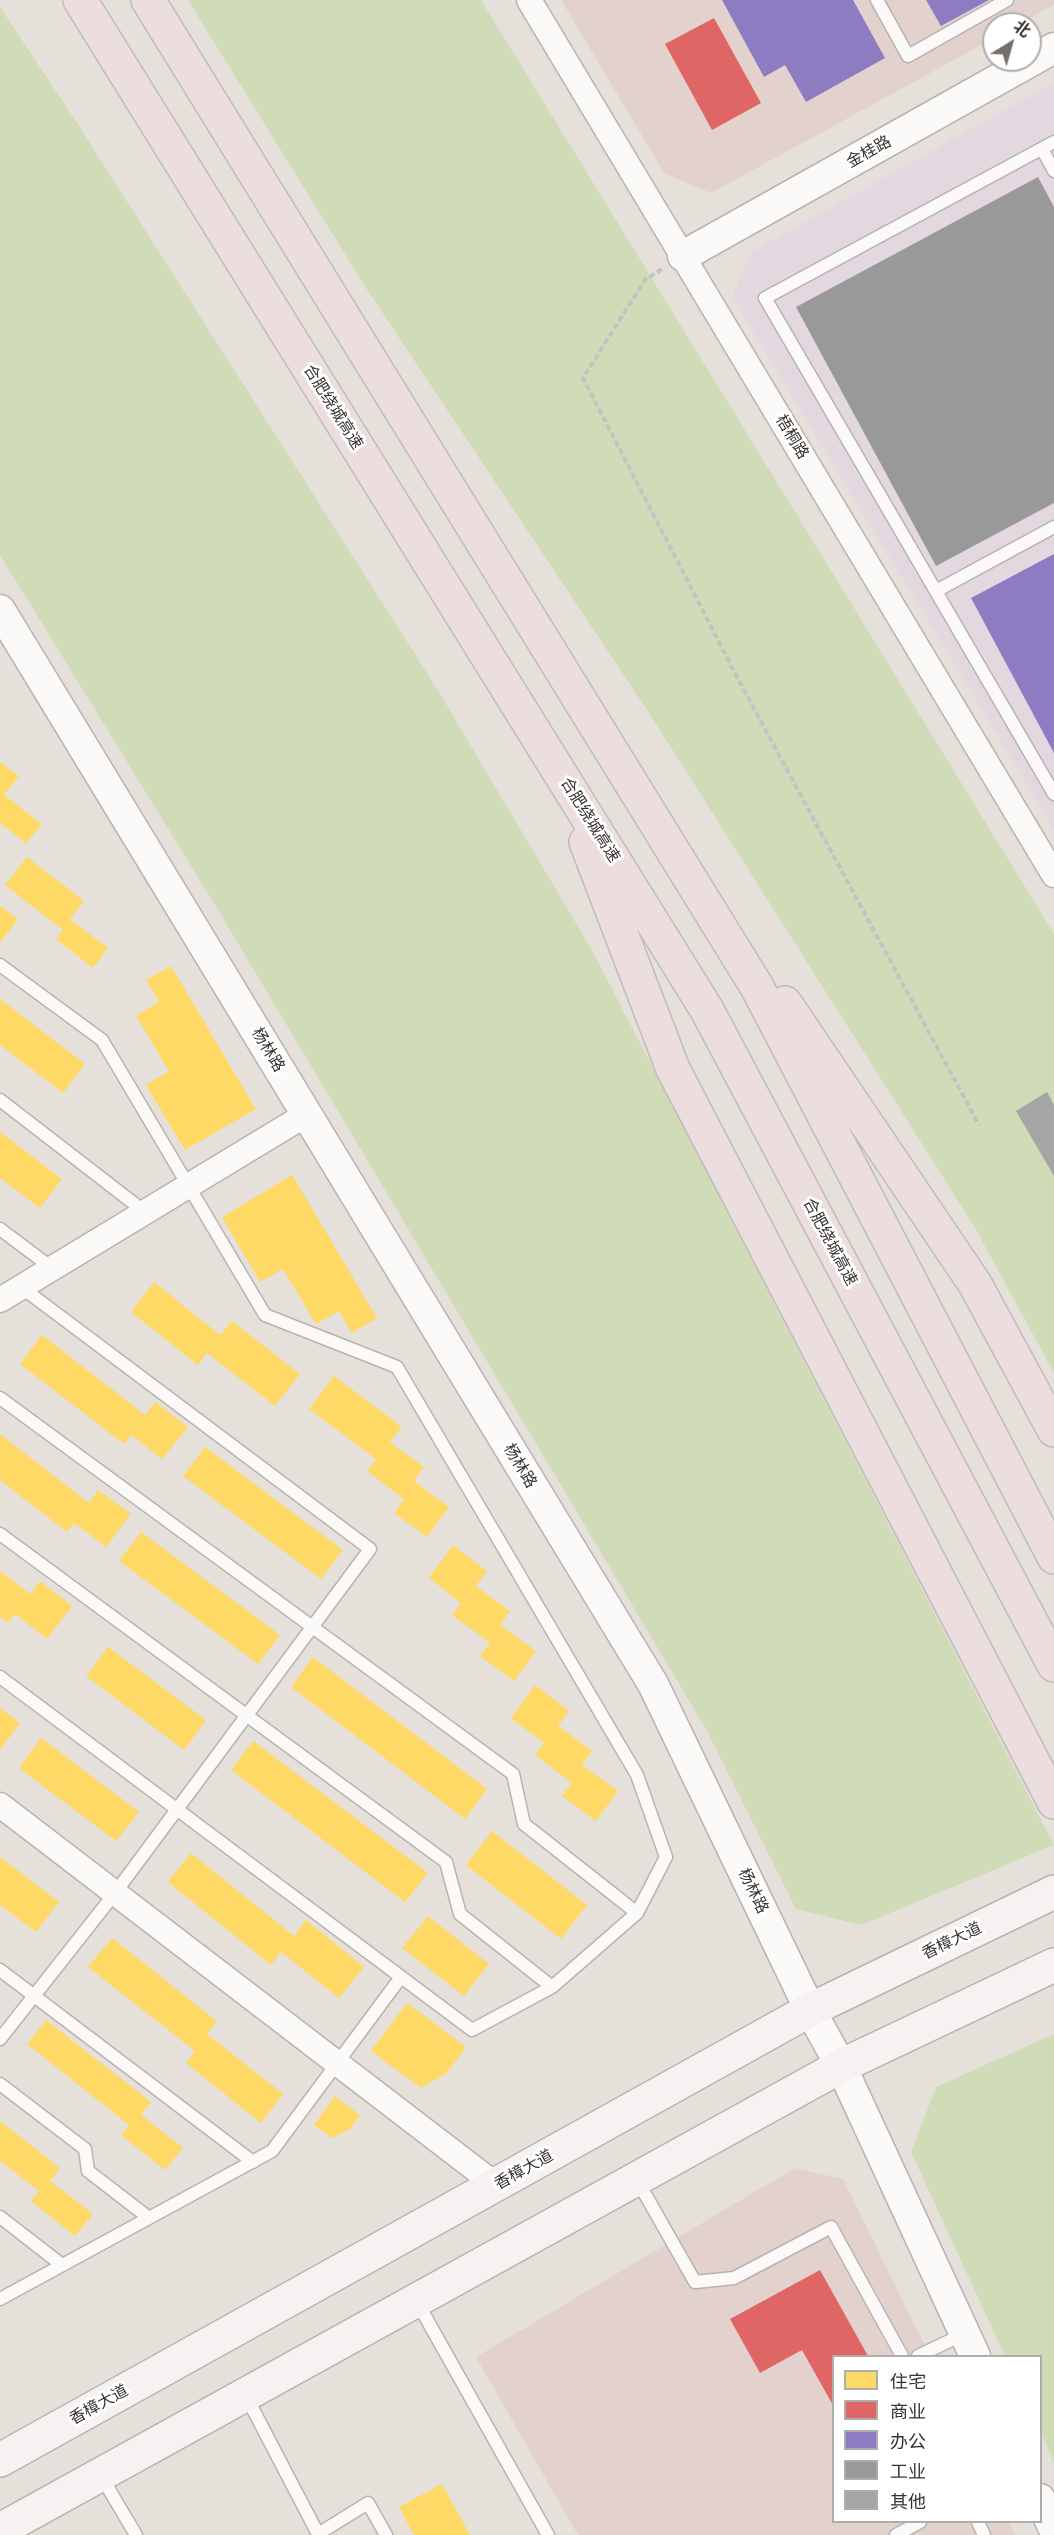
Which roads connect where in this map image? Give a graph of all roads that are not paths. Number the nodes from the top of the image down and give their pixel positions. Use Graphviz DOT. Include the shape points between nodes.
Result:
graph roads {
  1 [pos="80,0"];
  2 [pos="148,0"];
  3 [pos="530,0"];
  4 [pos="877,0"];
  5 [pos="1007,0"];
  6 [pos="1054,48"];
  7 [pos="1054,142"];
  8 [pos="1041,149"];
  9 [pos="1054,171"];
  10 [pos="683,256"];
  11 [pos="1054,527"];
  12 [pos="936,591"];
  13 [pos="0,610"];
  14 [pos="607,744"];
  15 [pos="557,767"];
  16 [pos="1054,794"];
  17 [pos="1048,850"];
  18 [pos="1054,875"];
  19 [pos="0,965"];
  20 [pos="0,1100"];
  21 [pos="307,1114"];
  22 [pos="187,1187"];
  23 [pos="145,1212"];
  24 [pos="0,1229"];
  25 [pos="52,1269"];
  26 [pos="21,1287"];
  27 [pos="0,1300"];
  28 [pos="0,1398"];
  29 [pos="1054,1430"];
  30 [pos="0,1534"];
  31 [pos="1054,1557"];
  32 [pos="312,1627"];
  33 [pos="1054,1665"];
  34 [pos="0,1677"];
  35 [pos="247,1715"];
  36 [pos="1053,1800"];
  37 [pos="0,1805"];
  38 [pos="177,1809"];
  39 [pos="1054,1892"];
  40 [pos="115,1893"];
  41 [pos="637,1913"];
  42 [pos="1054,1965"];
  43 [pos="0,1970"];
  44 [pos="400,1977"];
  45 [pos="552,1987"];
  46 [pos="34,1996"];
  47 [pos="810,2010"];
  48 [pos="0,2039"];
  49 [pos="337,2063"];
  50 [pos="842,2066"];
  51 [pos="0,2084"];
  52 [pos="253,2162"];
  53 [pos="636,2179"];
  54 [pos="496,2185"];
  55 [pos="0,2217"];
  56 [pos="149,2218"];
  57 [pos="62,2265"];
  58 [pos="0,2299"];
  59 [pos="416,2301"];
  60 [pos="970,2345"];
  61 [pos="901,2355"];
  62 [pos="923,2355"];
  63 [pos="245,2395"];
  64 [pos="0,2460"];
  65 [pos="100,2475"];
  66 [pos="1042,2501"];
  67 [pos="918,2523"];
  68 [pos="1054,2529"];
  69 [pos="0,2530"];
  70 [pos="136,2535"];
  71 [pos="386,2535"];
  72 [pos="548,2535"];
  73 [pos="896,2535"];
  1 -- 15 [label="highway, 合肥绕城高速"];
  2 -- 14 [label="highway"];
  3 -- 10 [label="street, 梧桐路"];
  4 -- 5 [label="lane" via="908,56"];
  6 -- 10 [label="street, 金桂路"];
  7 -- 8 [label="lane"];
  8 -- 9 [label="lane"];
  8 -- 12 [label="lane" via="765,298"];
  10 -- 17 [label="street, 梧桐路"];
  11 -- 12 [label="lane"];
  12 -- 16 [label="lane"];
  13 -- 21 [label="street, 杨林路"];
  14 -- 29 [label="highway" via="975,1284"];
  14 -- 31 [label="highway" via="757,987"];
  15 -- 33 [label="highway, 合肥绕城高速" via="707,1010"];
  15 -- 36 [label="highway" via="673,1069"];
  17 -- 18 [label="street, 梧桐路"];
  19 -- 22 [label="lane" via="102,1040"];
  20 -- 23 [label="lane"];
  21 -- 22 [label="street"];
  21 -- 47 [label="street, 杨林路" via="653,1684"];
  22 -- 23 [label="street"];
  22 -- 41 [label="lane" via="265,1315 397,1367 637,1774 666,1857"];
  23 -- 25 [label="street"];
  24 -- 25 [label="lane"];
  25 -- 26 [label="street"];
  26 -- 27 [label="street"];
  26 -- 32 [label="lane" via="370,1549"];
  28 -- 32 [label="lane"];
  30 -- 35 [label="lane"];
  32 -- 35 [label="lane"];
  32 -- 41 [label="lane" via="513,1773 524,1824"];
  34 -- 38 [label="lane"];
  35 -- 38 [label="lane"];
  35 -- 45 [label="lane" via="446,1862 460,1914"];
  37 -- 40 [label="street"];
  38 -- 40 [label="lane"];
  38 -- 44 [label="lane"];
  39 -- 47 [label="main road, 香樟大道"];
  40 -- 46 [label="lane"];
  40 -- 49 [label="street"];
  41 -- 45 [label="lane"];
  42 -- 50 [label="main road"];
  43 -- 46 [label="lane"];
  44 -- 45 [label="lane" via="472,2030"];
  44 -- 49 [label="lane"];
  46 -- 48 [label="lane"];
  46 -- 52 [label="lane"];
  47 -- 50 [label="street, 杨林路"];
  47 -- 54 [label="main road, 香樟大道"];
  49 -- 52 [label="lane" via="273,2151"];
  49 -- 54 [label="street"];
  50 -- 53 [label="main road"];
  50 -- 60 [label="street, 杨林路"];
  51 -- 56 [label="lane" via="85,2149 88,2171"];
  52 -- 56 [label="lane"];
  53 -- 59 [label="main road"];
  53 -- 61 [label="lane" via="695,2282 734,2278 831,2227"];
  54 -- 64 [label="main road, 香樟大道"];
  55 -- 57 [label="lane"];
  56 -- 57 [label="lane"];
  57 -- 58 [label="lane"];
  59 -- 63 [label="main road"];
  59 -- 72 [label="lane"];
  60 -- 62 [label="lane"];
  63 -- 65 [label="main road"];
  63 -- 71 [label="lane" via="318,2534 368,2503"];
  65 -- 69 [label="main road"];
  65 -- 70 [label="lane"];
  66 -- 68 [label="street"];
  67 -- 73 [label="lane"];
}
